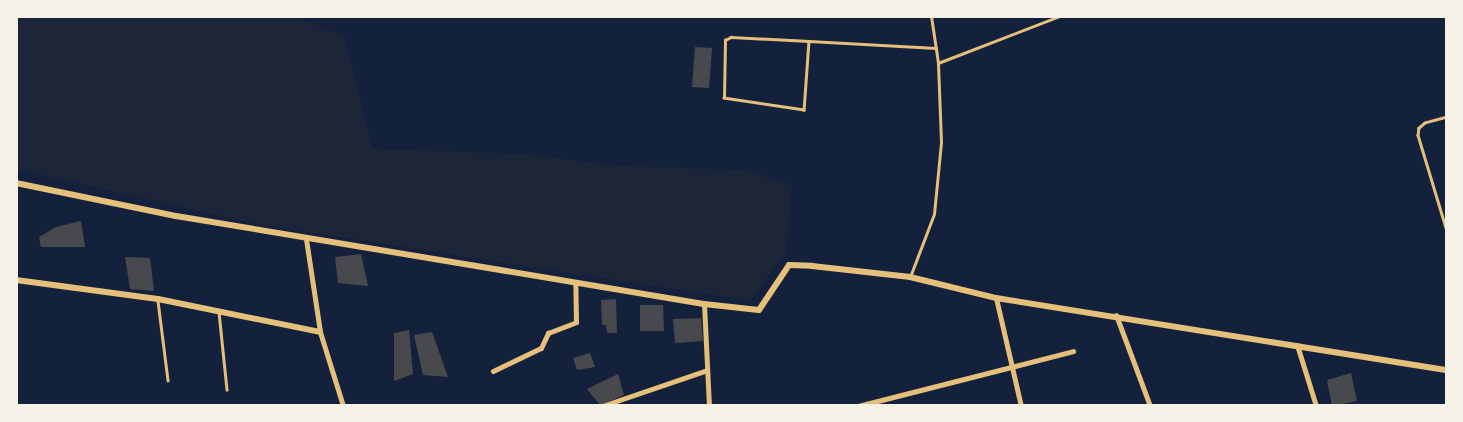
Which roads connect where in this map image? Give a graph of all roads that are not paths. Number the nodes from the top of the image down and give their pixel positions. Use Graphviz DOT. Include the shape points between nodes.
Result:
graph roads {
  1 [pos="932,16"];
  2 [pos="1060,16"];
  3 [pos="809,41"];
  4 [pos="936,48"];
  5 [pos="938,63"];
  6 [pos="1447,116"];
  7 [pos="16,183"];
  8 [pos="1447,231"];
  9 [pos="306,239"];
  10 [pos="910,277"];
  11 [pos="16,280"];
  12 [pos="575,283"];
  13 [pos="996,298"];
  14 [pos="158,299"];
  15 [pos="704,304"];
  16 [pos="219,311"];
  17 [pos="1115,315"];
  18 [pos="320,332"];
  19 [pos="1297,344"];
  20 [pos="1073,351"];
  21 [pos="1012,367"];
  22 [pos="707,370"];
  23 [pos="1447,370"];
  24 [pos="493,371"];
  25 [pos="168,380"];
  26 [pos="227,390"];
  27 [pos="344,406"];
  28 [pos="602,406"];
  29 [pos="709,406"];
  30 [pos="858,406"];
  31 [pos="1021,406"];
  32 [pos="1150,406"];
  33 [pos="1316,406"];
  1 -- 4 [label="lane"];
  2 -- 5 [label="lane"];
  3 -- 3 [label="lane" via="731,37 725,40 724,98 804,110"];
  3 -- 4 [label="lane"];
  4 -- 5 [label="lane"];
  5 -- 10 [label="lane" via="941,142 934,214"];
  6 -- 8 [label="lane" via="1425,123 1419,128 1418,135"];
  7 -- 9 [label="street"];
  9 -- 12 [label="street"];
  9 -- 18 [label="street"];
  10 -- 13 [label="street"];
  10 -- 15 [label="street" via="789,265 759,310"];
  11 -- 14 [label="street"];
  12 -- 15 [label="street"];
  12 -- 24 [label="street" via="576,322 548,333 541,348"];
  13 -- 17 [label="street"];
  13 -- 21 [label="street"];
  14 -- 16 [label="street"];
  14 -- 25 [label="lane"];
  15 -- 22 [label="street"];
  16 -- 18 [label="street"];
  16 -- 26 [label="lane"];
  17 -- 19 [label="street"];
  17 -- 32 [label="street"];
  18 -- 27 [label="street"];
  19 -- 23 [label="street"];
  19 -- 33 [label="street"];
  20 -- 21 [label="street"];
  21 -- 30 [label="street"];
  21 -- 31 [label="street"];
  22 -- 28 [label="street"];
  22 -- 29 [label="street"];
}
